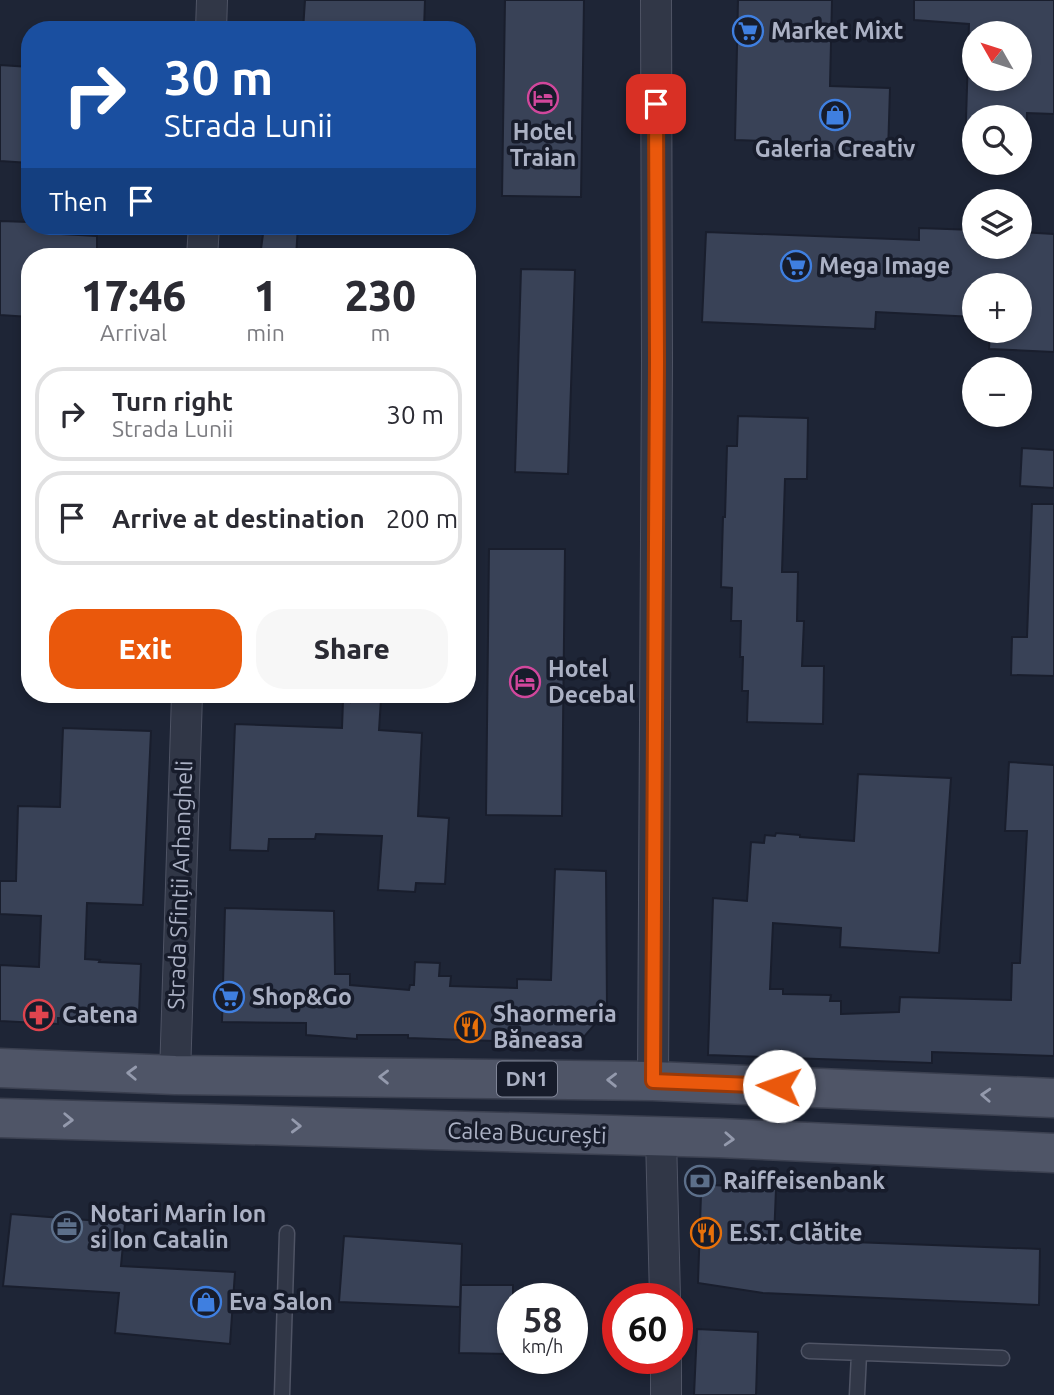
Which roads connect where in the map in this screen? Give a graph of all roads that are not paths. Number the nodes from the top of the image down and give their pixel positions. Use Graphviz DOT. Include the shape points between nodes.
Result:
graph roads {
  1 [pos="212,0"];
  2 [pos="656,0"];
  3 [pos="211,21"];
  4 [pos="187,703"];
  5 [pos="0,1068"];
  6 [pos="175,1075"];
  7 [pos="653,1081"];
  8 [pos="1054,1098"];
  9 [pos="0,1118"];
  10 [pos="661,1137"];
  11 [pos="1054,1153"];
  12 [pos="287,1233"];
  13 [pos="665,1283"];
  14 [pos="809,1351"];
  15 [pos="859,1354"];
  16 [pos="1002,1358"];
  17 [pos="666,1374"];
  18 [pos="282,1395"];
  19 [pos="666,1395"];
  20 [pos="858,1395"];
  1 -- 3 [label="street"];
  2 -- 7 [label="street"];
  4 -- 6 [label="street, Strada Sfinții Arhangheli"];
  6 -- 5 [label="main road, DN1, one-way"];
  7 -- 6 [label="main road, DN1, one-way"];
  8 -- 7 [label="main road, DN1, one-way"];
  9 -- 10 [label="main road, Calea București, one-way"];
  10 -- 11 [label="main road, Calea București, one-way"];
  10 -- 13 [label="street"];
  12 -- 18 [label="lane"];
  14 -- 15 [label="lane"];
  15 -- 16 [label="lane"];
  15 -- 20 [label="lane"];
  17 -- 19 [label="street"];
}
